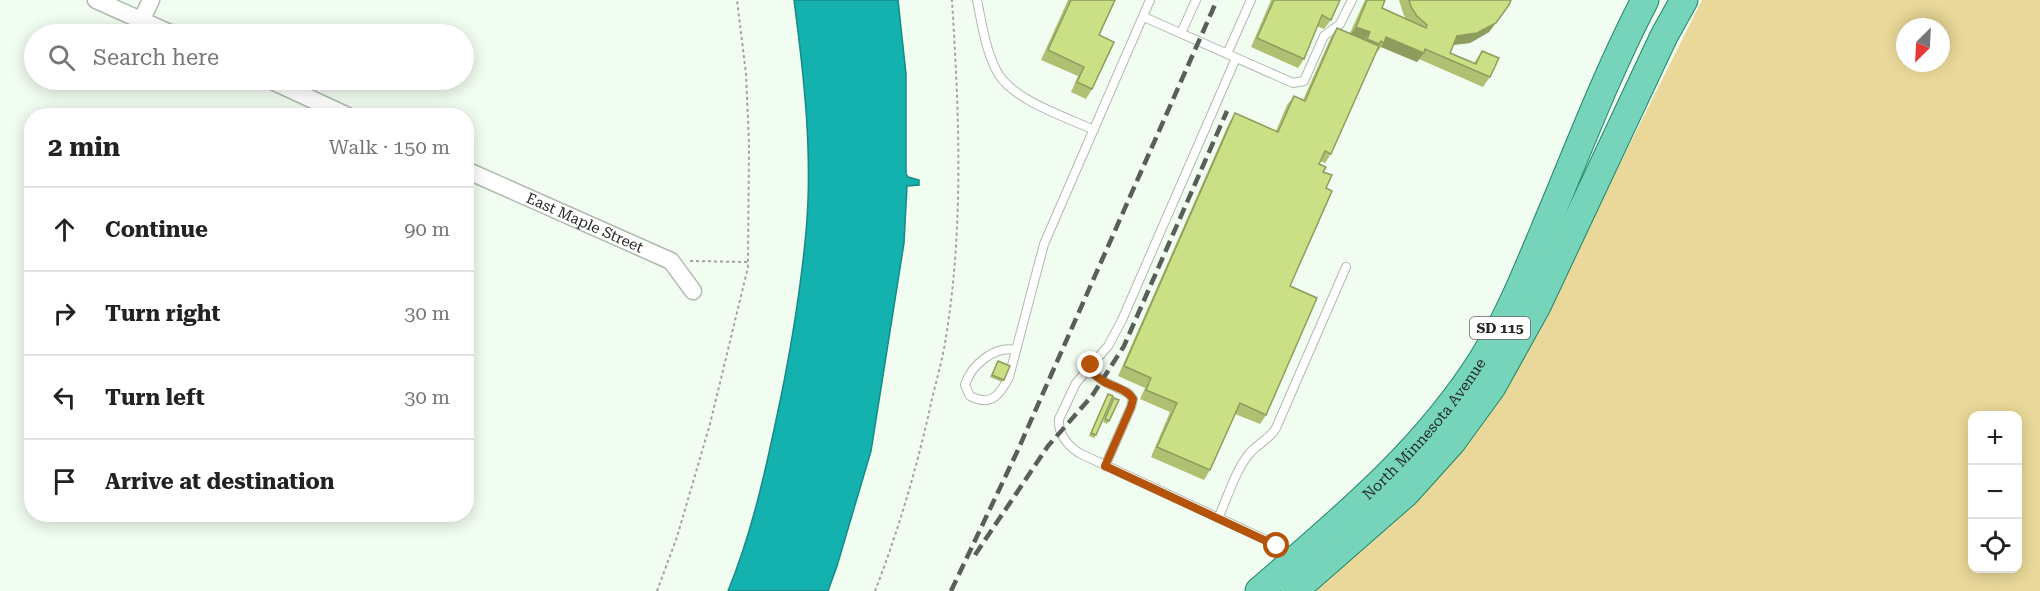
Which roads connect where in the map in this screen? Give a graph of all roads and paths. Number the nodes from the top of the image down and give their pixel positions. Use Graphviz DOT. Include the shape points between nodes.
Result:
graph roads {
  1 [pos="96,0"];
  2 [pos="151,0"];
  3 [pos="738,0"];
  4 [pos="952,0"];
  5 [pos="977,0"];
  6 [pos="1150,0"];
  7 [pos="1196,0"];
  8 [pos="1251,0"];
  9 [pos="1352,0"];
  10 [pos="1645,0"];
  11 [pos="1684,0"];
  12 [pos="1144,17"];
  13 [pos="141,21"];
  14 [pos="148,24"];
  15 [pos="1181,33"];
  16 [pos="1227,54"];
  17 [pos="1236,58"];
  18 [pos="292,90"];
  19 [pos="331,108"];
  20 [pos="1094,130"];
  21 [pos="474,174"];
  22 [pos="671,261"];
  23 [pos="747,262"];
  24 [pos="1346,267"];
  25 [pos="693,291"];
  26 [pos="1016,350"];
  27 [pos="1088,369"];
  28 [pos="1105,466"];
  29 [pos="1218,518"];
  30 [pos="1293,562"];
  31 [pos="657,591"];
  32 [pos="875,591"];
  33 [pos="1259,591"];
  34 [pos="1294,591"];
  1 -- 13 [label="street"];
  2 -- 13 [label="street"];
  3 -- 23 [label="path" via="747,74"];
  4 -- 32 [label="path" via="959,151 946,337 918,458"];
  5 -- 20 [label="lane" via="1000,76 1025,98"];
  6 -- 12 [label="lane"];
  7 -- 15 [label="lane"];
  8 -- 16 [label="lane"];
  9 -- 17 [label="lane" via="1340,24 1324,36 1305,81 1293,83"];
  10 -- 30 [label="main road, North Minnesota Avenue / SD 115" via="1606,82 1517,295 1482,360 1443,416 1400,464"];
  11 -- 34 [label="main road, North Minnesota Avenue / SD 115" via="1532,316 1492,387 1452,442 1406,493"];
  12 -- 15 [label="lane"];
  12 -- 20 [label="lane"];
  13 -- 14 [label="street"];
  15 -- 16 [label="lane"];
  16 -- 17 [label="lane"];
  17 -- 27 [label="lane" via="1122,320 1108,346"];
  18 -- 19 [label="street"];
  20 -- 26 [label="lane" via="1044,244"];
  21 -- 22 [label="street, East Maple Street"];
  22 -- 23 [label="path"];
  22 -- 25 [label="street, East Maple Street"];
  23 -- 31 [label="path" via="710,424"];
  24 -- 29 [label="lane" via="1276,428 1250,453"];
  26 -- 26 [label="lane" via="1009,377 999,393 984,401 970,396 965,385 969,374 997,350"];
  27 -- 28 [label="lane" via="1133,399"];
  27 -- 28 [label="lane" via="1076,383 1059,425 1070,448"];
  28 -- 29 [label="lane"];
  29 -- 30 [label="lane" via="1277,546"];
  30 -- 33 [label="main road, North Minnesota Avenue / SD 115"];
}
